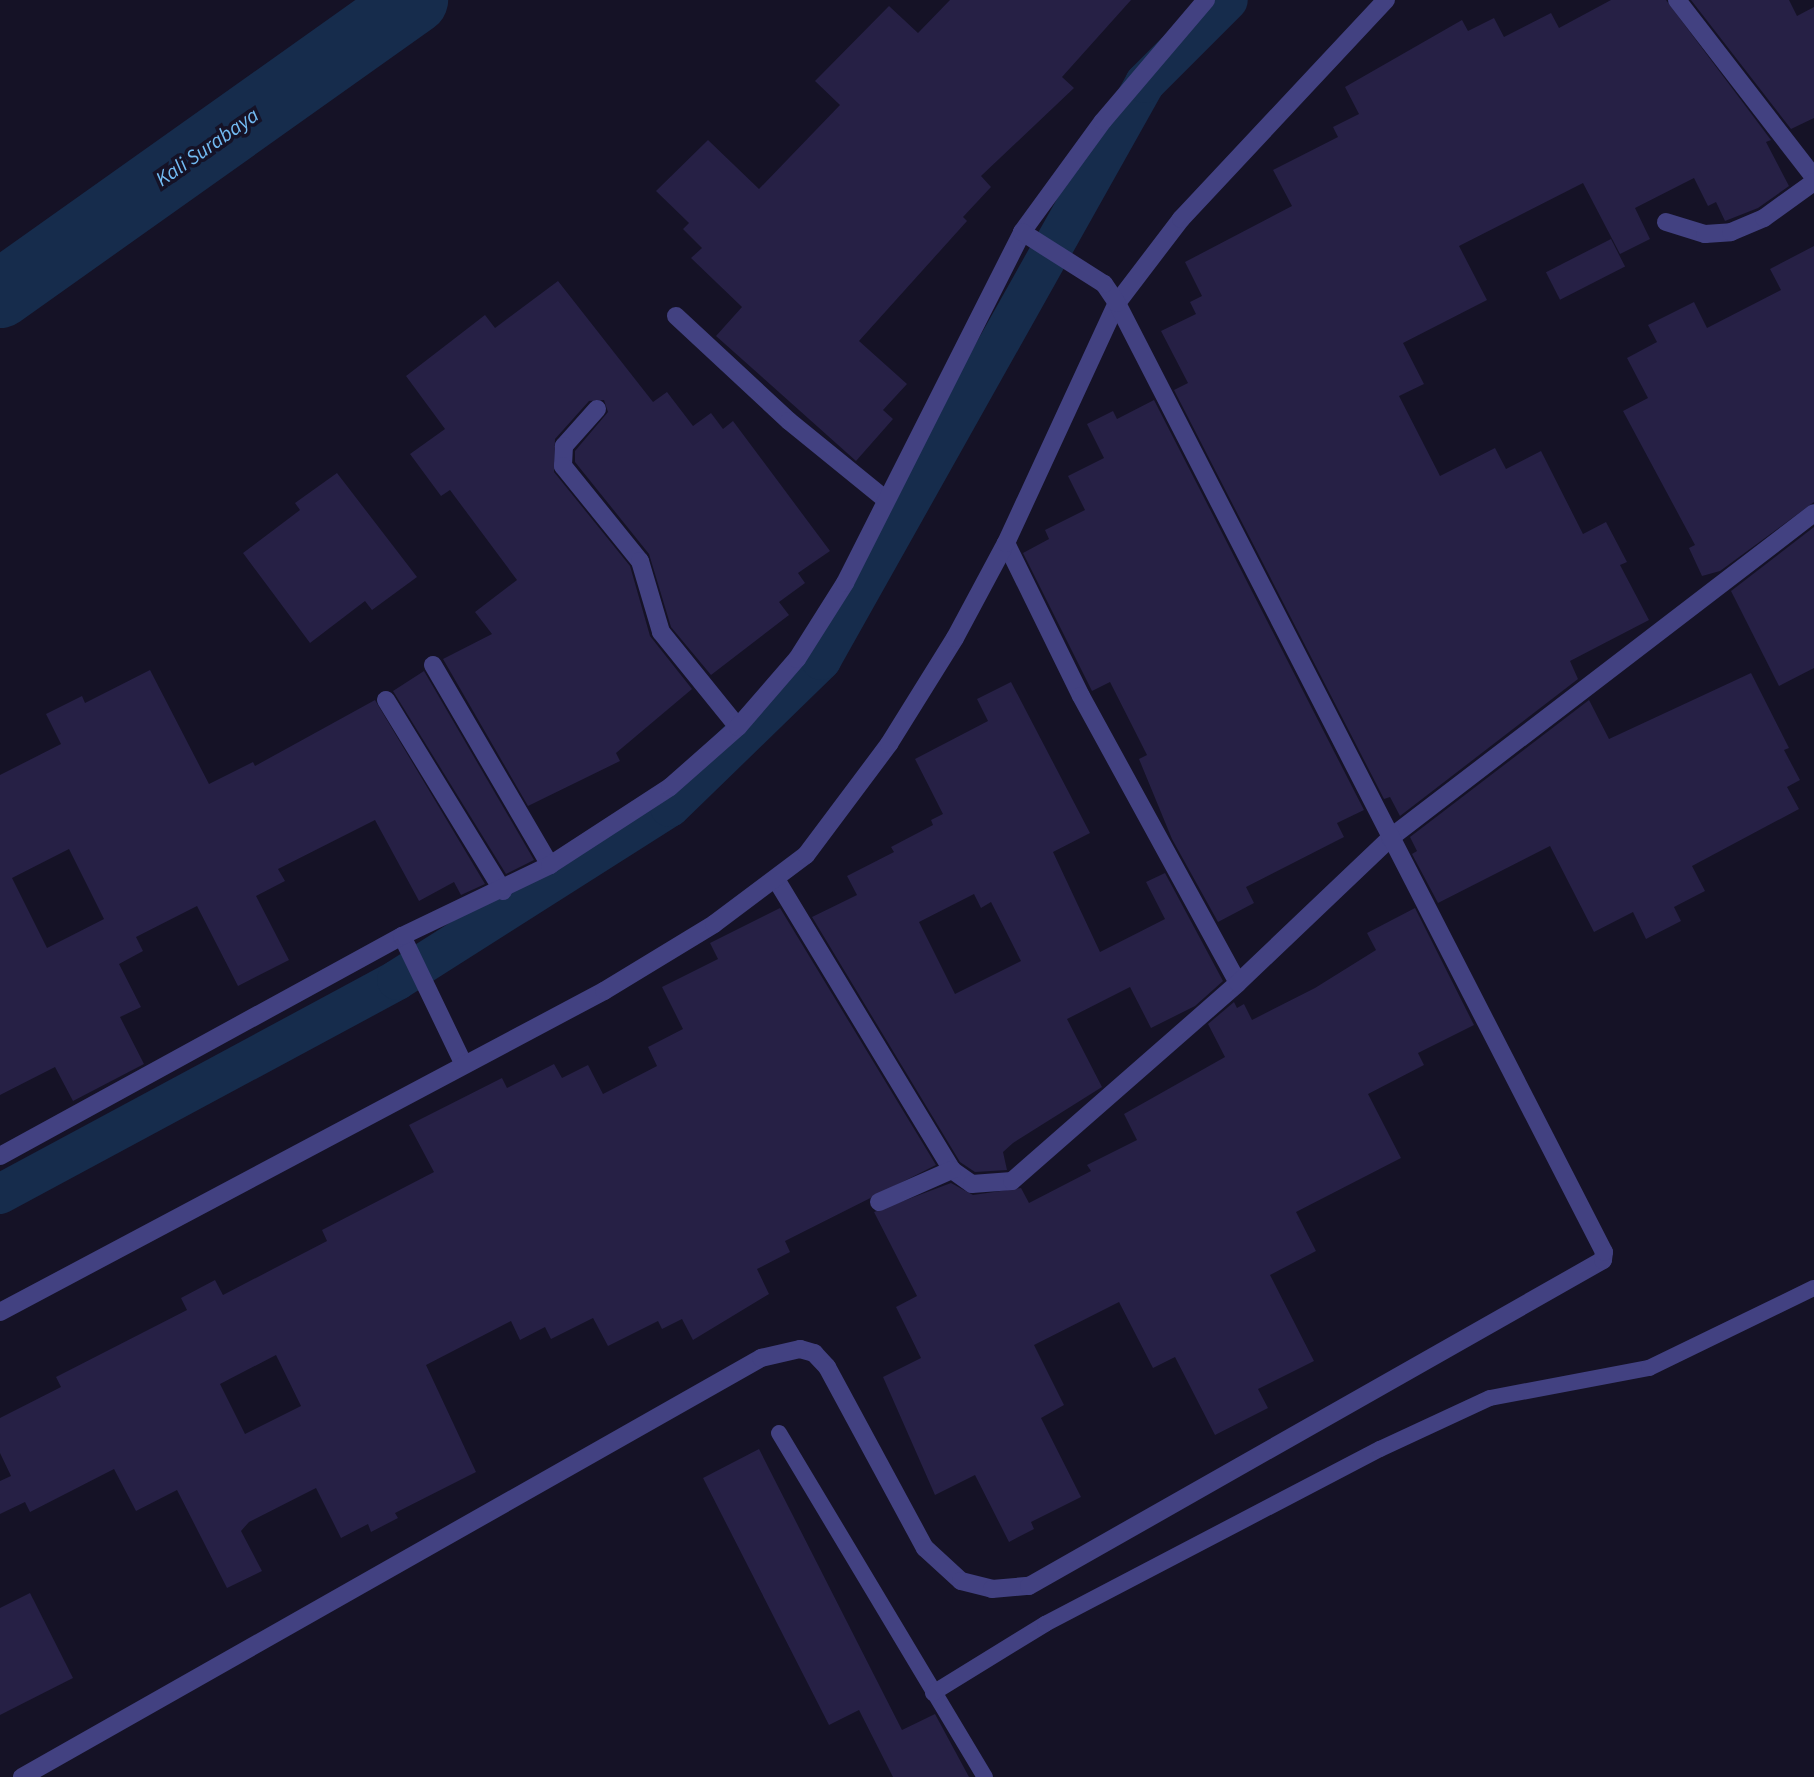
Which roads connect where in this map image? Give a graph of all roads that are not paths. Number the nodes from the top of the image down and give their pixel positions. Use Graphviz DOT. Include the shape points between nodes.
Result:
graph roads {
  1 [pos="1206,0"];
  2 [pos="1386,0"];
  3 [pos="1678,0"];
  4 [pos="1814,180"];
  5 [pos="1666,222"];
  6 [pos="1028,236"];
  7 [pos="1117,303"];
  8 [pos="676,316"];
  9 [pos="597,409"];
  10 [pos="885,499"];
  11 [pos="1814,513"];
  12 [pos="1006,543"];
  13 [pos="433,665"];
  14 [pos="386,700"];
  15 [pos="738,727"];
  16 [pos="1390,838"];
  17 [pos="550,864"];
  18 [pos="777,881"];
  19 [pos="503,891"];
  20 [pos="405,943"];
  21 [pos="1238,982"];
  22 [pos="463,1063"];
  23 [pos="0,1156"];
  24 [pos="952,1170"];
  25 [pos="879,1202"];
  26 [pos="1814,1288"];
  27 [pos="0,1312"];
  28 [pos="779,1433"];
  29 [pos="933,1693"];
  30 [pos="22,1777"];
  31 [pos="985,1777"];
  1 -- 6 [label="street" via="1103,121"];
  2 -- 7 [label="street" via="1181,219"];
  3 -- 4 [label="street"];
  4 -- 5 [label="street" via="1764,218 1731,232 1705,234"];
  6 -- 7 [label="street" via="1104,284"];
  6 -- 10 [label="street"];
  7 -- 12 [label="street"];
  7 -- 16 [label="street"];
  8 -- 10 [label="street" via="789,421"];
  9 -- 15 [label="street" via="564,446 563,466 640,561 660,632"];
  10 -- 15 [label="street" via="819,626"];
  11 -- 16 [label="street"];
  12 -- 18 [label="street" via="889,744 806,855"];
  12 -- 21 [label="street" via="1081,696"];
  13 -- 17 [label="street"];
  14 -- 19 [label="street"];
  15 -- 17 [label="street" via="670,787"];
  16 -- 21 [label="street"];
  16 -- 30 [label="street" via="1604,1252 1597,1268 1029,1586 992,1589 961,1581 925,1548 827,1367 814,1353 800,1349 761,1357"];
  17 -- 19 [label="street"];
  18 -- 22 [label="street" via="604,990"];
  18 -- 24 [label="street"];
  19 -- 20 [label="street"];
  20 -- 22 [label="street"];
  20 -- 23 [label="street"];
  21 -- 24 [label="street" via="1018,1177 1003,1184 972,1184"];
  22 -- 27 [label="street"];
  24 -- 25 [label="street"];
  26 -- 29 [label="lane" via="1649,1368 1490,1398 1380,1449 1045,1624"];
  28 -- 29 [label="lane"];
  29 -- 31 [label="lane"];
}
